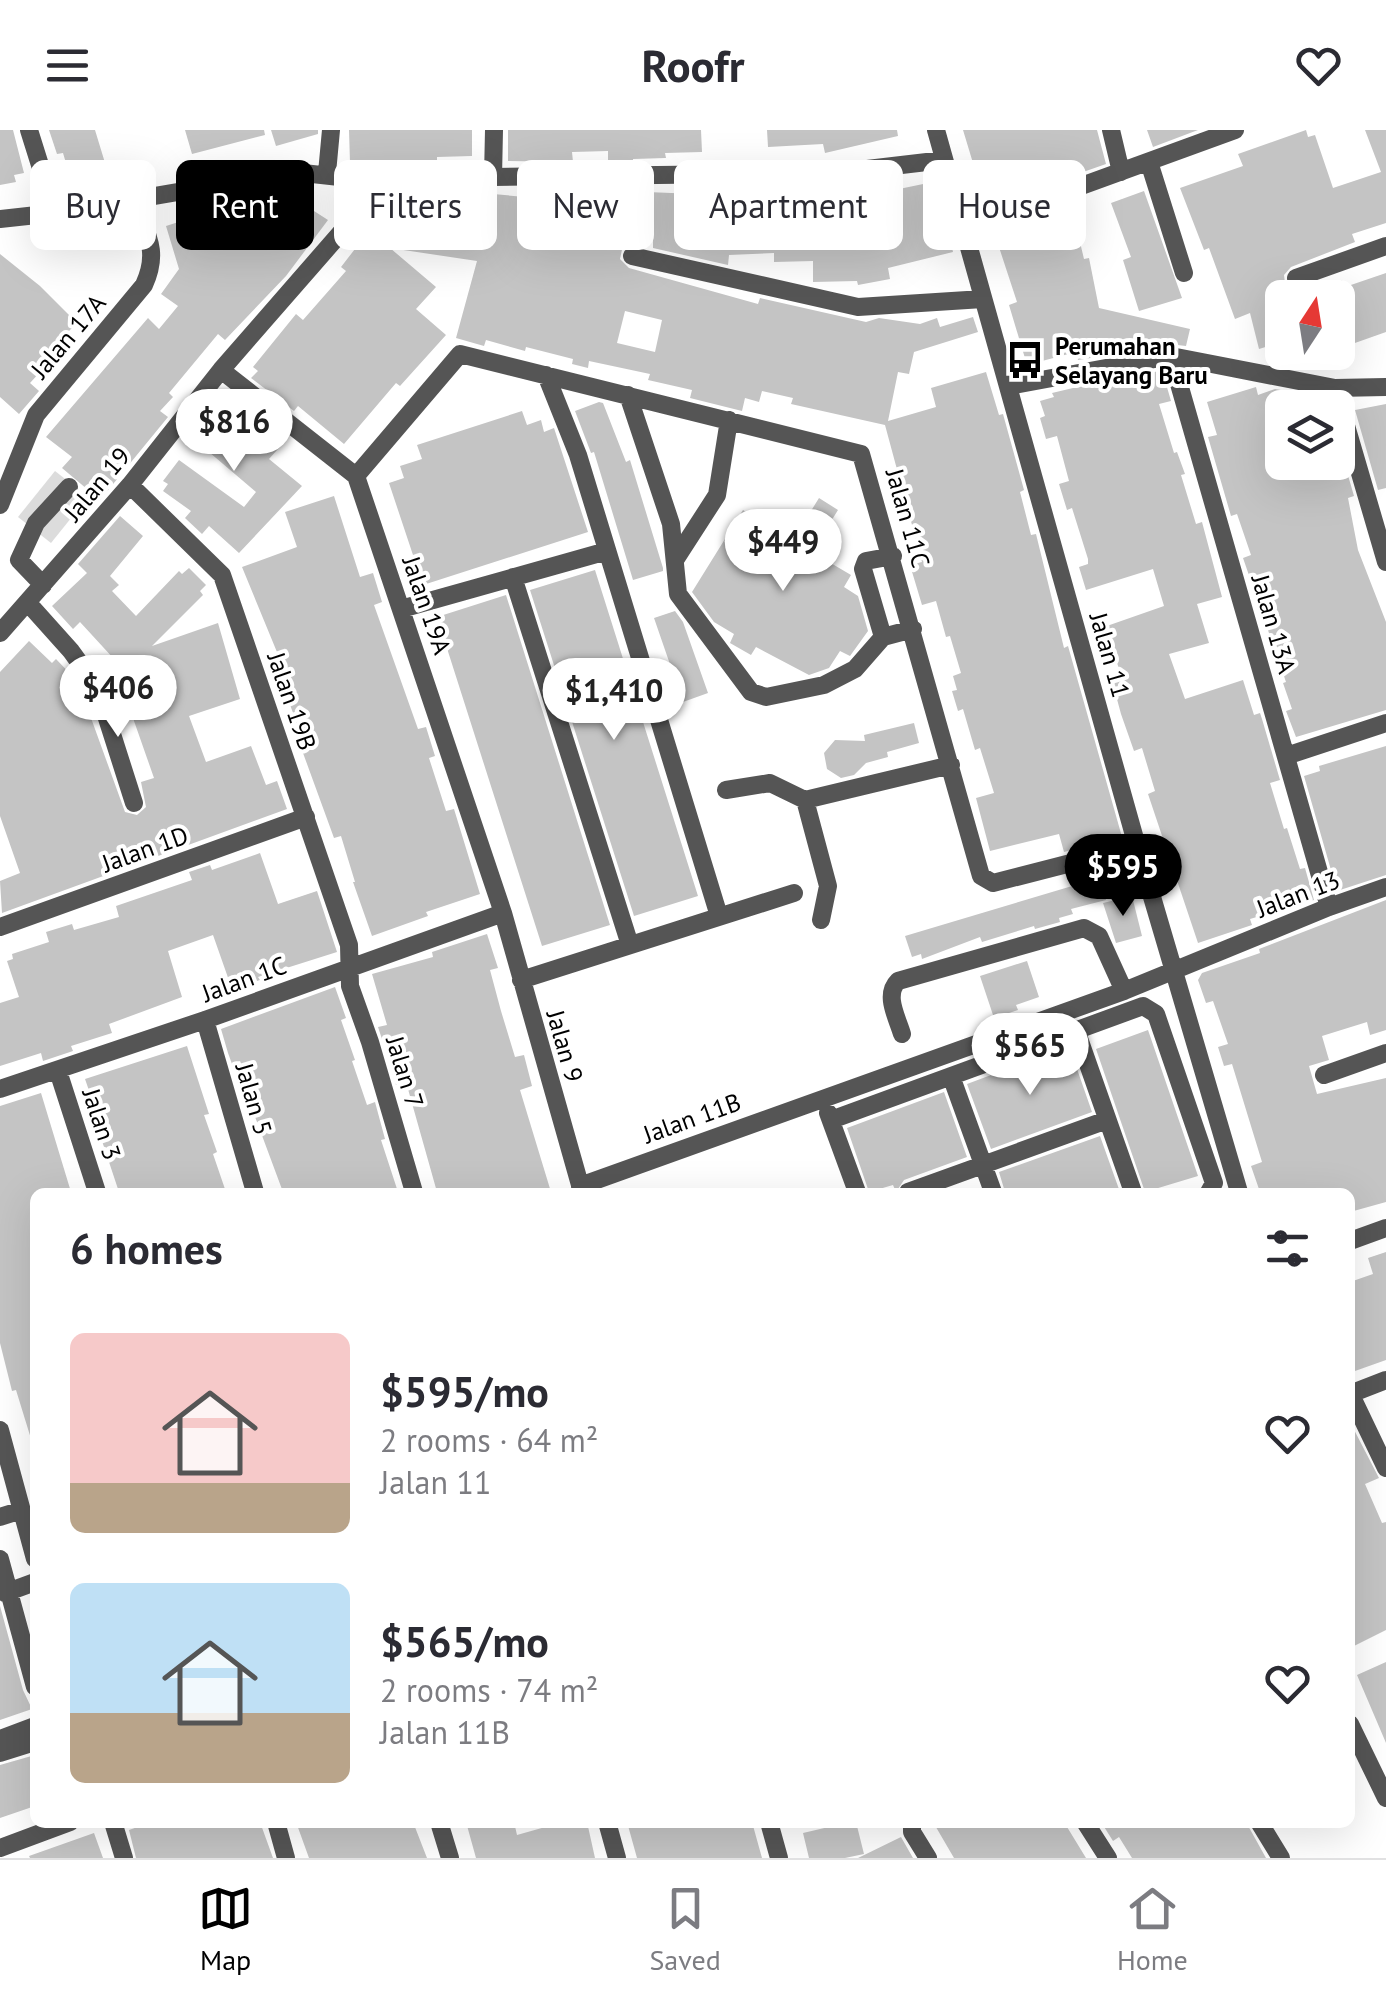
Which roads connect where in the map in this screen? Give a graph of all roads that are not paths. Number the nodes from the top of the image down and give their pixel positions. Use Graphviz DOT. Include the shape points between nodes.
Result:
graph roads {
  1 [pos="29,130"];
  2 [pos="332,130"];
  3 [pos="494,130"];
  4 [pos="936,130"];
  5 [pos="1110,130"];
  6 [pos="1234,130"];
  7 [pos="38,160"];
  8 [pos="493,160"];
  9 [pos="944,160"];
  10 [pos="923,162"];
  11 [pos="1149,162"];
  12 [pos="1122,172"];
  13 [pos="327,174"];
  14 [pos="334,175"];
  15 [pos="497,177"];
  16 [pos="1086,185"];
  17 [pos="156,196"];
  18 [pos="30,217"];
  19 [pos="0,220"];
  20 [pos="334,240"];
  21 [pos="1386,246"];
  22 [pos="153,250"];
  23 [pos="969,250"];
  24 [pos="632,256"];
  25 [pos="1184,274"];
  26 [pos="1296,278"];
  27 [pos="983,299"];
  28 [pos="1172,356"];
  29 [pos="221,370"];
  30 [pos="546,375"];
  31 [pos="1009,386"];
  32 [pos="1386,387"];
  33 [pos="1336,388"];
  34 [pos="628,395"];
  35 [pos="729,420"];
  36 [pos="356,476"];
  37 [pos="130,484"];
  38 [pos="70,487"];
  39 [pos="0,505"];
  40 [pos="607,550"];
  41 [pos="892,556"];
  42 [pos="675,560"];
  43 [pos="1386,562"];
  44 [pos="513,578"];
  45 [pos="43,585"];
  46 [pos="28,603"];
  47 [pos="401,608"];
  48 [pos="913,629"];
  49 [pos="0,633"];
  50 [pos="883,637"];
  51 [pos="1386,723"];
  52 [pos="1286,756"];
  53 [pos="952,765"];
  54 [pos="726,790"];
  55 [pos="805,800"];
  56 [pos="134,803"];
  57 [pos="306,817"];
  58 [pos="1137,846"];
  59 [pos="1386,887"];
  60 [pos="794,893"];
  61 [pos="1329,907"];
  62 [pos="503,913"];
  63 [pos="719,916"];
  64 [pos="821,920"];
  65 [pos="0,927"];
  66 [pos="630,945"];
  67 [pos="349,967"];
  68 [pos="1174,971"];
  69 [pos="520,980"];
  70 [pos="1124,991"];
  71 [pos="205,1020"];
  72 [pos="1076,1030"];
  73 [pos="902,1034"];
  74 [pos="1386,1053"];
  75 [pos="58,1071"];
  76 [pos="1324,1075"];
  77 [pos="951,1076"];
  78 [pos="0,1089"];
  79 [pos="822,1097"];
  80 [pos="830,1120"];
  81 [pos="1107,1120"];
  82 [pos="1225,1148"];
  83 [pos="1206,1155"];
  84 [pos="983,1165"];
  85 [pos="96,1188"];
  86 [pos="254,1188"];
  87 [pos="413,1188"];
  88 [pos="581,1188"];
  89 [pos="584,1188"];
  90 [pos="856,1188"];
  91 [pos="919,1188"];
  92 [pos="992,1188"];
  93 [pos="1132,1188"];
  94 [pos="1212,1188"];
  95 [pos="1238,1188"];
  96 [pos="1386,1228"];
  97 [pos="1355,1239"];
  98 [pos="1386,1380"];
  99 [pos="1355,1391"];
  100 [pos="1355,1403"];
  101 [pos="0,1430"];
  102 [pos="1386,1468"];
  103 [pos="22,1510"];
  104 [pos="0,1517"];
  105 [pos="30,1539"];
  106 [pos="30,1555"];
  107 [pos="0,1559"];
  108 [pos="30,1584"];
  109 [pos="7,1592"];
  110 [pos="30,1675"];
  111 [pos="30,1728"];
  112 [pos="1355,1734"];
  113 [pos="0,1739"];
  114 [pos="30,1744"];
  115 [pos="0,1753"];
  116 [pos="1386,1798"];
  117 [pos="54,1828"];
  118 [pos="115,1828"];
  119 [pos="278,1828"];
  120 [pos="441,1828"];
  121 [pos="609,1828"];
  122 [pos="772,1828"];
  123 [pos="912,1828"];
  124 [pos="1089,1828"];
  125 [pos="1263,1828"];
  126 [pos="0,1848"];
  127 [pos="124,1858"];
  128 [pos="286,1858"];
  129 [pos="450,1858"];
  130 [pos="617,1858"];
  131 [pos="779,1858"];
  132 [pos="928,1858"];
  133 [pos="1108,1858"];
  134 [pos="1281,1858"];
  1 -- 7 [label="street"];
  2 -- 13 [label="street"];
  3 -- 8 [label="street"];
  4 -- 9 [label="street, Jalan 11"];
  5 -- 12 [label="street"];
  6 -- 11 [label="street"];
  10 -- 15 [label="street" via="833,173"];
  11 -- 12 [label="street"];
  11 -- 25 [label="street"];
  12 -- 16 [label="street"];
  13 -- 14 [label="street"];
  13 -- 17 [label="street" via="294,172"];
  18 -- 19 [label="street"];
  20 -- 29 [label="street, Jalan 19"];
  21 -- 26 [label="street"];
  22 -- 39 [label="street, Jalan 17A" via="144,285 36,415"];
  23 -- 27 [label="street, Jalan 11"];
  24 -- 27 [label="street" via="858,306"];
  27 -- 31 [label="street, Jalan 11"];
  28 -- 31 [label="street"];
  28 -- 33 [label="street"];
  28 -- 52 [label="street, Jalan 13A"];
  29 -- 36 [label="street"];
  29 -- 37 [label="street, Jalan 19"];
  30 -- 34 [label="street, Jalan 11C"];
  30 -- 36 [label="street, Jalan 11C" via="460,354"];
  30 -- 40 [label="street"];
  31 -- 58 [label="street, Jalan 11"];
  32 -- 33 [label="street"];
  33 -- 43 [label="street"];
  34 -- 35 [label="street, Jalan 11C"];
  34 -- 42 [label="street" via="671,524"];
  35 -- 41 [label="street, Jalan 11C" via="861,454"];
  35 -- 42 [label="street" via="717,495"];
  36 -- 47 [label="street, Jalan 19A"];
  37 -- 45 [label="street, Jalan 19"];
  37 -- 57 [label="street, Jalan 19B" via="222,575"];
  38 -- 45 [label="street" via="36,524 20,560"];
  40 -- 44 [label="street"];
  40 -- 63 [label="street"];
  41 -- 48 [label="street, Jalan 11C"];
  41 -- 50 [label="street" via="866,561 863,569"];
  42 -- 50 [label="street" via="678,594 750,692 766,696 824,684 855,669"];
  44 -- 47 [label="street"];
  44 -- 66 [label="street"];
  45 -- 46 [label="street, Jalan 19"];
  46 -- 49 [label="street, Jalan 19"];
  46 -- 56 [label="street" via="96,688"];
  47 -- 62 [label="street, Jalan 19A"];
  48 -- 50 [label="street"];
  48 -- 53 [label="street, Jalan 11C"];
  51 -- 52 [label="street"];
  52 -- 61 [label="street, Jalan 13A"];
  53 -- 55 [label="street"];
  53 -- 58 [label="street, Jalan 11C" via="986,881"];
  54 -- 55 [label="street" via="770,783"];
  55 -- 64 [label="street" via="828,886"];
  57 -- 65 [label="street, Jalan 1D"];
  57 -- 67 [label="street, Jalan 19B"];
  58 -- 68 [label="street, Jalan 11"];
  59 -- 61 [label="street, Jalan 13"];
  60 -- 63 [label="street"];
  61 -- 68 [label="street, Jalan 13"];
  62 -- 67 [label="street, Jalan 1C"];
  62 -- 69 [label="street, Jalan 9"];
  63 -- 66 [label="street"];
  66 -- 69 [label="street"];
  67 -- 71 [label="street, Jalan 1C"];
  67 -- 87 [label="street, Jalan 7"];
  68 -- 70 [label="street, Jalan 11B"];
  68 -- 82 [label="street, Jalan 11"];
  69 -- 88 [label="street, Jalan 9"];
  70 -- 73 [label="street" via="1098,936 1084,928 898,981 891,998"];
  70 -- 79 [label="street, Jalan 11B"];
  71 -- 75 [label="street, Jalan 1C"];
  71 -- 86 [label="street, Jalan 5"];
  72 -- 77 [label="street"];
  72 -- 81 [label="street"];
  72 -- 83 [label="street" via="1150,1008"];
  74 -- 76 [label="street"];
  75 -- 78 [label="street, Jalan 1C"];
  75 -- 85 [label="street, Jalan 3"];
  77 -- 80 [label="street"];
  77 -- 84 [label="street"];
  79 -- 80 [label="street"];
  79 -- 89 [label="street, Jalan 11B"];
  80 -- 90 [label="street"];
  81 -- 84 [label="street"];
  81 -- 93 [label="street"];
  82 -- 83 [label="street"];
  82 -- 95 [label="street, Jalan 11"];
  83 -- 94 [label="street"];
  84 -- 91 [label="street"];
  84 -- 92 [label="street"];
  96 -- 97 [label="street"];
  98 -- 99 [label="street"];
  100 -- 102 [label="street"];
  101 -- 103 [label="street"];
  103 -- 104 [label="street"];
  103 -- 105 [label="street"];
  106 -- 107 [label="street"];
  107 -- 109 [label="street"];
  108 -- 109 [label="street"];
  109 -- 110 [label="street"];
  111 -- 113 [label="street"];
  112 -- 116 [label="street"];
  114 -- 115 [label="street"];
  117 -- 126 [label="street"];
  118 -- 127 [label="street"];
  119 -- 128 [label="street"];
  120 -- 129 [label="street"];
  121 -- 130 [label="street"];
  122 -- 131 [label="street"];
  123 -- 132 [label="street"];
  124 -- 133 [label="street"];
  125 -- 134 [label="street"];
}
